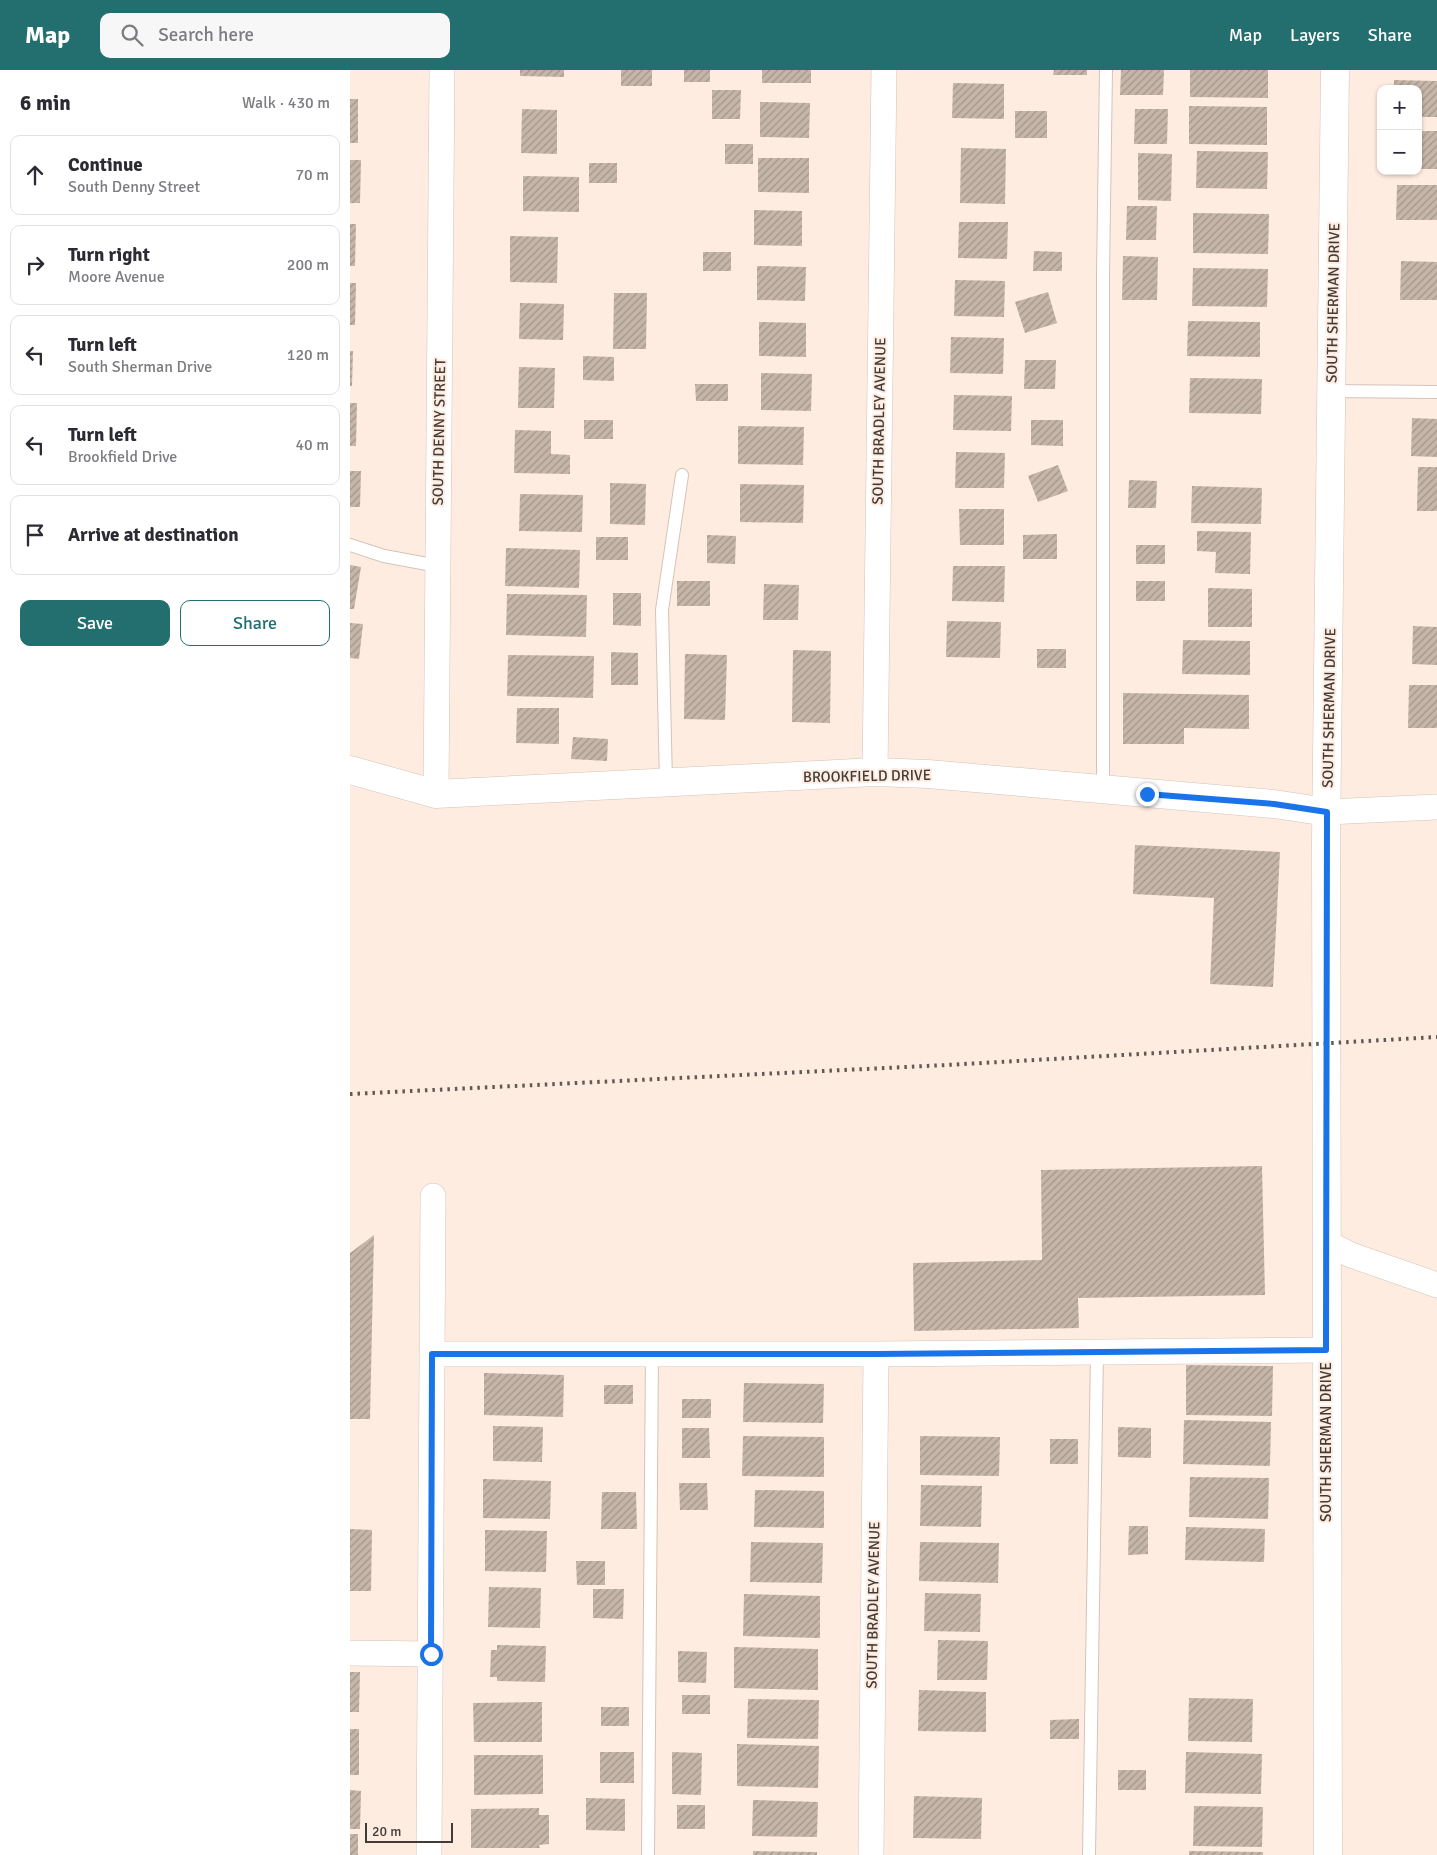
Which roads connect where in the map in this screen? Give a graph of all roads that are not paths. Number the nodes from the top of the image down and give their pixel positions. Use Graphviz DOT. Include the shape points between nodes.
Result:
graph roads {
  1 [pos="442,70"];
  2 [pos="884,70"];
  3 [pos="1106,70"];
  4 [pos="1335,70"];
  5 [pos="1332,391"];
  6 [pos="1437,392"];
  7 [pos="682,474"];
  8 [pos="350,545"];
  9 [pos="438,566"];
  10 [pos="350,770"];
  11 [pos="875,772"];
  12 [pos="666,783"];
  13 [pos="1103,790"];
  14 [pos="436,794"];
  15 [pos="1437,806"];
  16 [pos="1327,812"];
  17 [pos="433,1196"];
  18 [pos="1326,1243"];
  19 [pos="1437,1285"];
  20 [pos="1326,1350"];
  21 [pos="1097,1352"];
  22 [pos="432,1354"];
  23 [pos="652,1354"];
  24 [pos="876,1354"];
  25 [pos="350,1653"];
  26 [pos="431,1654"];
  27 [pos="429,1855"];
  28 [pos="648,1855"];
  29 [pos="871,1855"];
  30 [pos="1089,1855"];
  31 [pos="1328,1855"];
  1 -- 9 [label="street, SOUTH DENNY STREET"];
  2 -- 11 [label="street, SOUTH BRADLEY AVENUE"];
  3 -- 13 [label="lane"];
  4 -- 5 [label="main road, SOUTH SHERMAN DRIVE"];
  5 -- 6 [label="lane"];
  5 -- 16 [label="main road, SOUTH SHERMAN DRIVE"];
  7 -- 12 [label="lane" via="662,610"];
  8 -- 9 [label="lane" via="384,556"];
  9 -- 14 [label="street, SOUTH DENNY STREET"];
  10 -- 14 [label="main road, BROOKFIELD DRIVE"];
  11 -- 12 [label="main road, BROOKFIELD DRIVE"];
  11 -- 13 [label="main road, BROOKFIELD DRIVE"];
  12 -- 14 [label="main road, BROOKFIELD DRIVE"];
  13 -- 16 [label="main road, BROOKFIELD DRIVE" via="1274,804"];
  15 -- 16 [label="street"];
  16 -- 18 [label="main road, SOUTH SHERMAN DRIVE"];
  17 -- 22 [label="street"];
  18 -- 19 [label="street"];
  18 -- 20 [label="main road, SOUTH SHERMAN DRIVE"];
  20 -- 21 [label="street"];
  20 -- 31 [label="main road, SOUTH SHERMAN DRIVE"];
  21 -- 24 [label="street"];
  21 -- 30 [label="lane"];
  22 -- 23 [label="street"];
  22 -- 26 [label="street"];
  23 -- 24 [label="street"];
  23 -- 28 [label="lane"];
  24 -- 29 [label="street, SOUTH BRADLEY AVENUE"];
  25 -- 26 [label="street"];
  26 -- 27 [label="street"];
}
